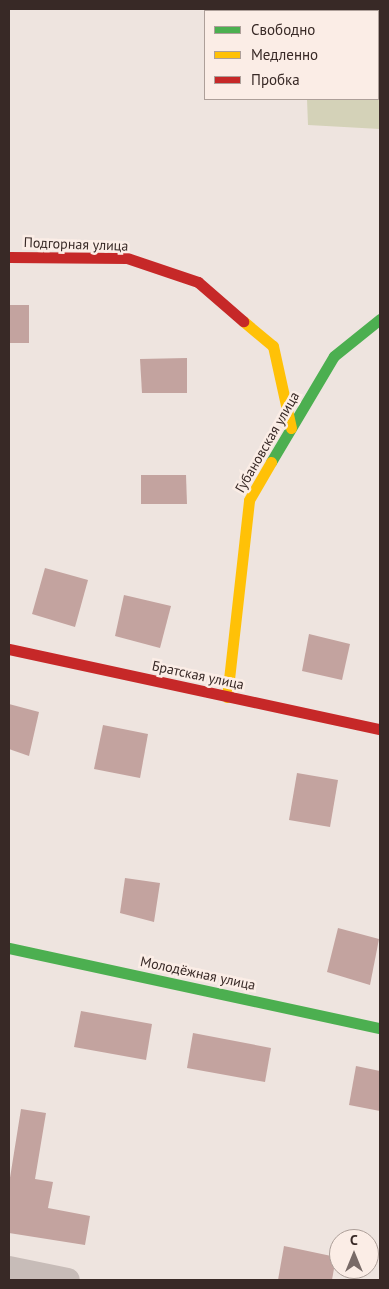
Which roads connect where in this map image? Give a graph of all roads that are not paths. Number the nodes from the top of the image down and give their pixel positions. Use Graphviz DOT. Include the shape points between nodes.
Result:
graph roads {
  1 [pos="9,257"];
  2 [pos="380,319"];
  3 [pos="291,428"];
  4 [pos="9,649"];
  5 [pos="227,697"];
  6 [pos="380,729"];
  7 [pos="9,948"];
  8 [pos="380,1028"];
  9 [pos="9,1268"];
  10 [pos="68,1280"];
  1 -- 3 [label="street, Подгорная улица" via="127,258 198,282 272,346"];
  2 -- 3 [label="street, Губановская улица" via="334,356"];
  3 -- 5 [label="street, Губановская улица" via="249,500"];
  4 -- 5 [label="street, Братская улица"];
  5 -- 6 [label="street, Братская улица"];
  7 -- 8 [label="street, Молодёжная улица"];
  9 -- 10 [label="street"];
}
